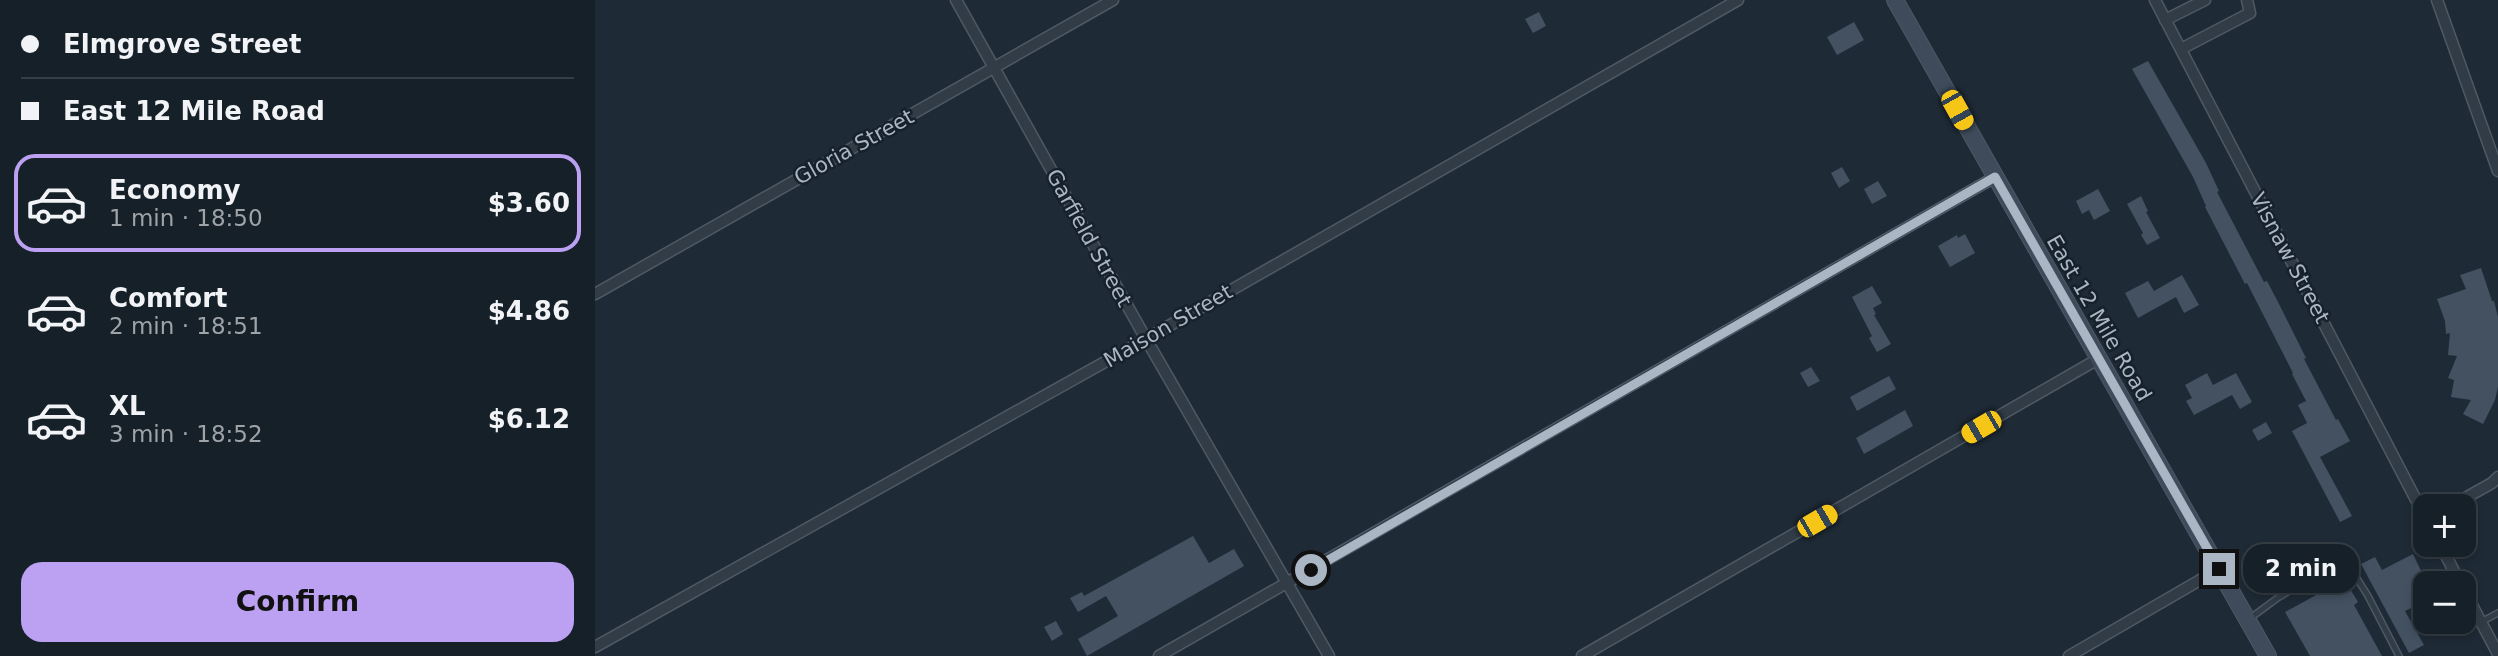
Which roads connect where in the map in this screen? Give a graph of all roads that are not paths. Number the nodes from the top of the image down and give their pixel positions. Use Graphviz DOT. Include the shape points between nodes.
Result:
graph roads {
  1 [pos="956,0"];
  2 [pos="1113,0"];
  3 [pos="1738,0"];
  4 [pos="1895,0"];
  5 [pos="2155,0"];
  6 [pos="2205,0"];
  7 [pos="2247,0"];
  8 [pos="2437,0"];
  9 [pos="2165,20"];
  10 [pos="2181,49"];
  11 [pos="995,68"];
  12 [pos="2498,171"];
  13 [pos="1995,177"];
  14 [pos="595,293"];
  15 [pos="1146,339"];
  16 [pos="2098,359"];
  17 [pos="2498,477"];
  18 [pos="2413,494"];
  19 [pos="2473,494"];
  20 [pos="2219,569"];
  21 [pos="1288,583"];
  22 [pos="2476,613"];
  23 [pos="2498,613"];
  24 [pos="2248,620"];
  25 [pos="2481,622"];
  26 [pos="595,648"];
  27 [pos="2498,654"];
  28 [pos="1159,656"];
  29 [pos="1329,656"];
  30 [pos="1582,656"];
  31 [pos="2069,656"];
  32 [pos="2268,656"];
  33 [pos="2399,656"];
  1 -- 11 [label="street, Garfield Street"];
  2 -- 11 [label="street, Gloria Street"];
  3 -- 15 [label="street, Maison Street"];
  4 -- 13 [label="main road, East 12 Mile Road"];
  5 -- 9 [label="street, Visnaw Street"];
  6 -- 9 [label="street"];
  7 -- 10 [label="street" via="2250,13"];
  8 -- 12 [label="street"];
  9 -- 10 [label="street, Visnaw Street"];
  10 -- 18 [label="street, Visnaw Street"];
  11 -- 14 [label="street, Gloria Street"];
  11 -- 15 [label="street, Garfield Street"];
  13 -- 16 [label="main road, East 12 Mile Road"];
  13 -- 21 [label="street"];
  15 -- 21 [label="street, Garfield Street"];
  15 -- 26 [label="street, Maison Street"];
  16 -- 20 [label="main road, East 12 Mile Road"];
  16 -- 30 [label="street"];
  17 -- 19 [label="street"];
  20 -- 24 [label="main road, East 12 Mile Road"];
  20 -- 31 [label="street"];
  21 -- 28 [label="street"];
  21 -- 29 [label="street, Garfield Street"];
  22 -- 25 [label="street"];
  23 -- 25 [label="lane"];
  24 -- 32 [label="main road, East 12 Mile Road"];
  24 -- 33 [label="lane" via="2336,564 2348,564"];
  25 -- 27 [label="street"];
}
